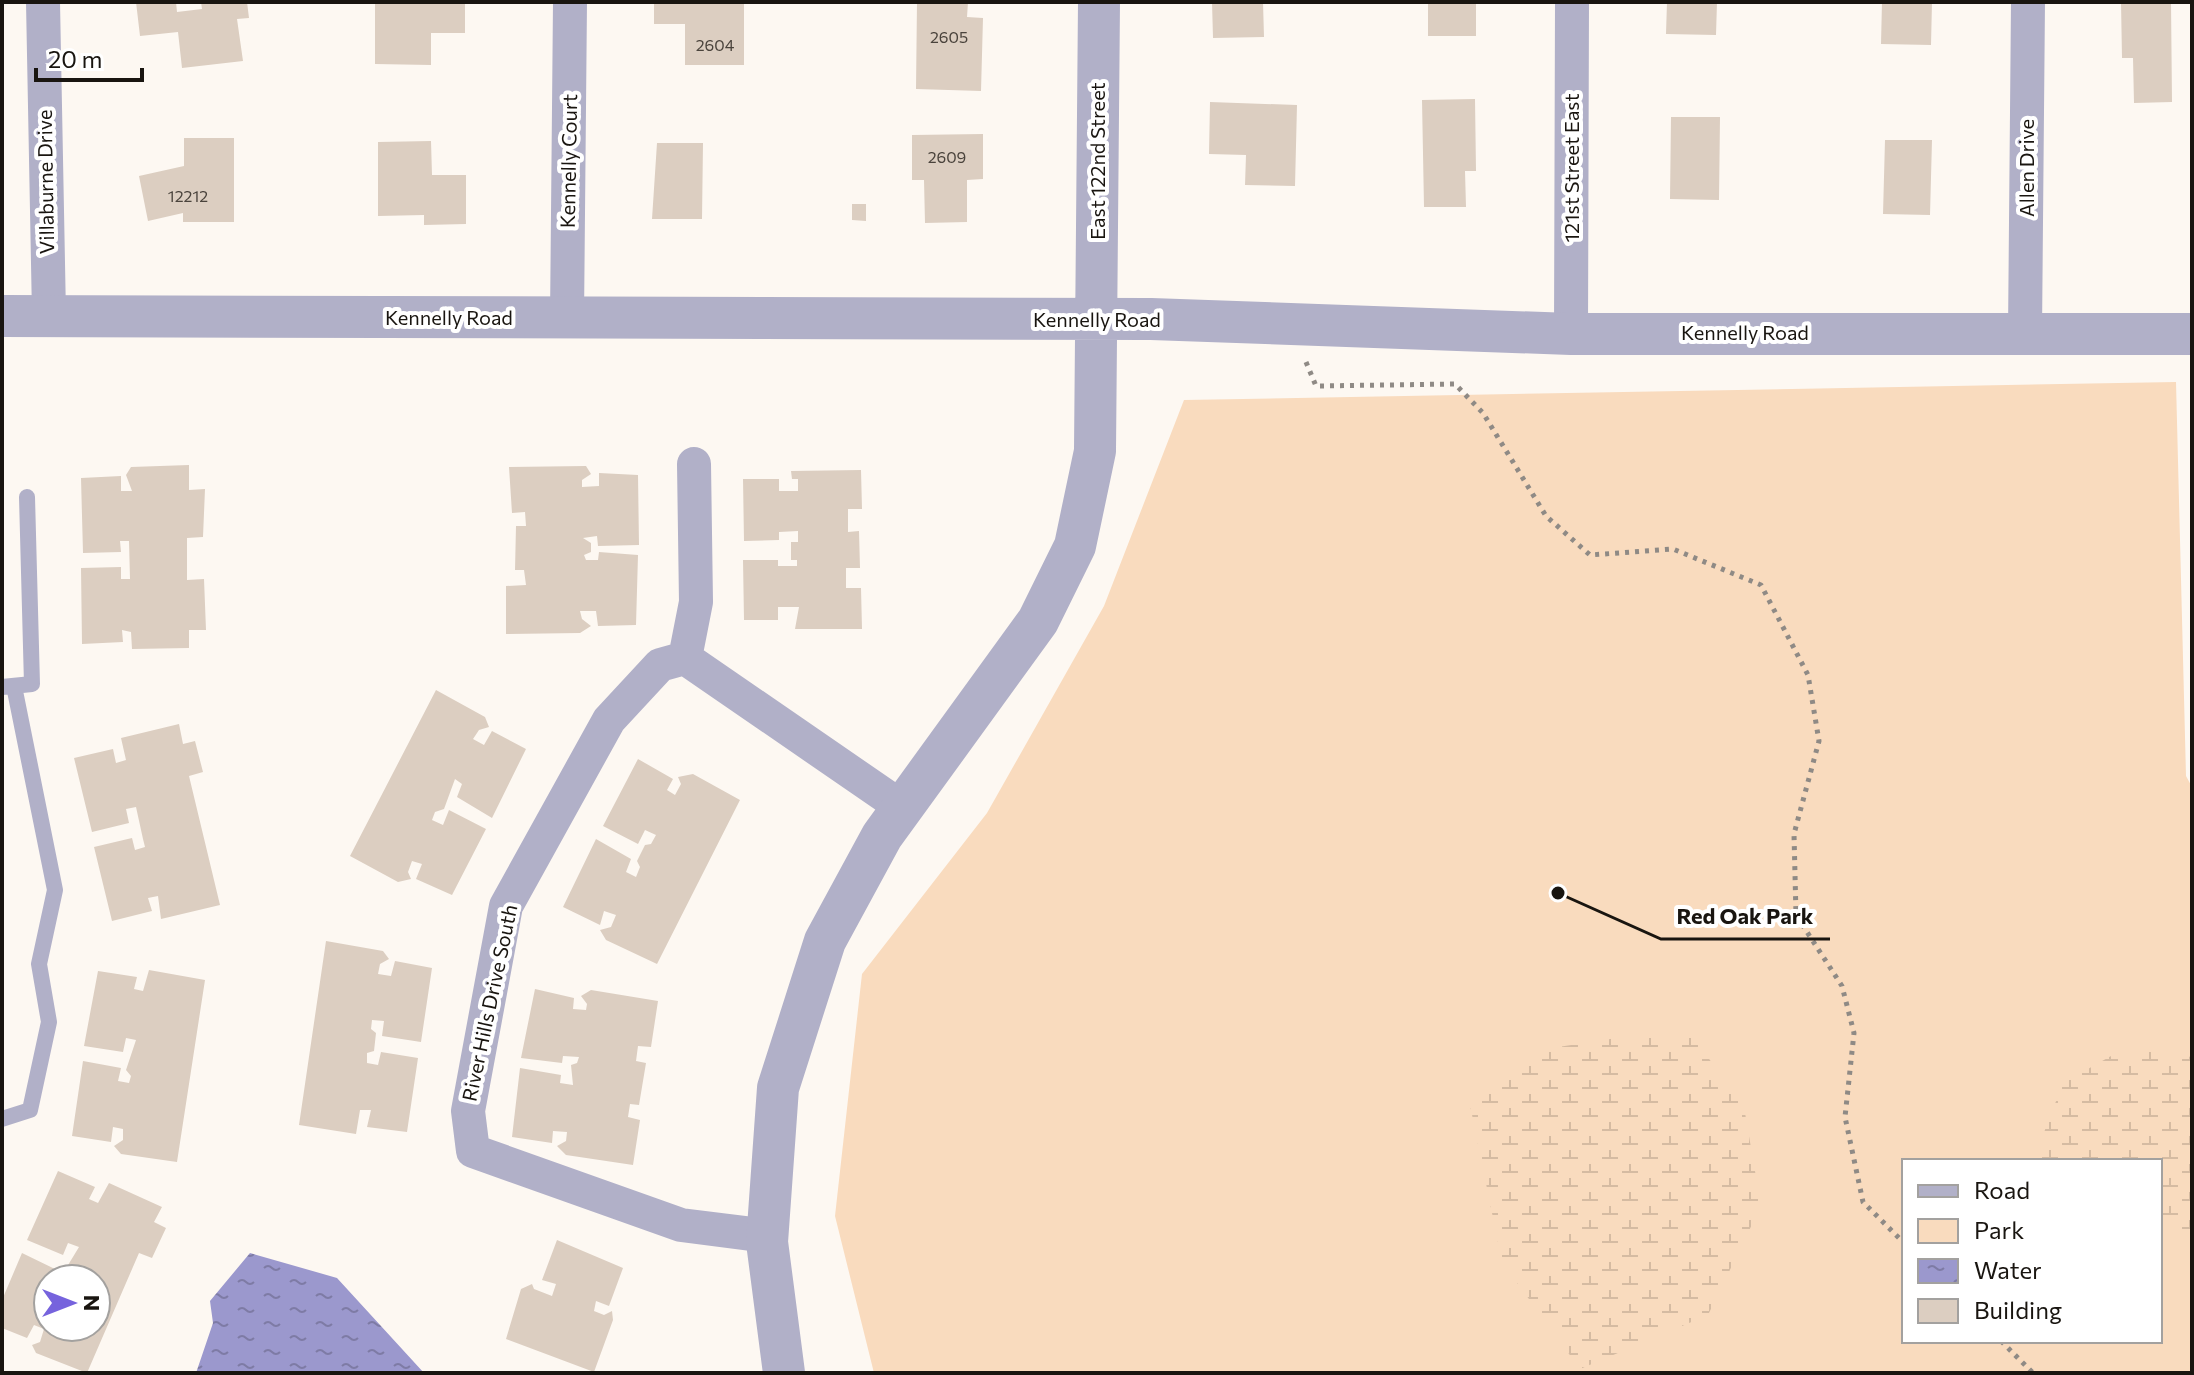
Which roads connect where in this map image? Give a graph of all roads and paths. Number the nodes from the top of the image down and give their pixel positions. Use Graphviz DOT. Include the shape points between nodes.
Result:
graph roads {
  1 [pos="43,2"];
  2 [pos="570,2"];
  3 [pos="1099,2"];
  4 [pos="1572,2"];
  5 [pos="2028,2"];
  6 [pos="49,315"];
  7 [pos="2,316"];
  8 [pos="567,319"];
  9 [pos="1097,319"];
  10 [pos="2025,333"];
  11 [pos="1571,334"];
  12 [pos="2192,334"];
  13 [pos="1302,353"];
  14 [pos="694,464"];
  15 [pos="27,497"];
  16 [pos="685,658"];
  17 [pos="8,686"];
  18 [pos="903,808"];
  19 [pos="2,1119"];
  20 [pos="768,1236"];
  21 [pos="1902,1241"];
  22 [pos="2003,1343"];
  23 [pos="784,1373"];
  24 [pos="2033,1373"];
  1 -- 6 [label="street, Villaburne Drive"];
  2 -- 8 [label="street, Kennelly Court"];
  3 -- 9 [label="street, East 122nd Street"];
  4 -- 11 [label="street, 121st Street East"];
  5 -- 10 [label="street, Allen Drive"];
  6 -- 7 [label="street, Kennelly Road"];
  6 -- 8 [label="street, Kennelly Road"];
  8 -- 9 [label="street, Kennelly Road"];
  9 -- 11 [label="street, Kennelly Road"];
  9 -- 18 [label="street" via="1095,451 1075,546 1038,621"];
  10 -- 11 [label="street, Kennelly Road"];
  10 -- 12 [label="street, Kennelly Road"];
  13 -- 21 [label="path" via="1316,386 1455,384 1483,413 1546,516 1590,555 1673,549 1761,585 1808,675 1819,741 1794,834 1796,915 1842,986 1854,1033 1845,1117 1863,1202"];
  14 -- 16 [label="street" via="696,602"];
  15 -- 17 [label="lane" via="32,684"];
  16 -- 18 [label="street"];
  16 -- 20 [label="street, River Hills Drive South" via="660,665 609,720 506,906 468,1111 473,1151 681,1225"];
  17 -- 19 [label="lane" via="55,890 39,964 49,1022 30,1110"];
  18 -- 20 [label="street" via="825,941 778,1088"];
  20 -- 23 [label="street"];
  22 -- 24 [label="path"];
}
